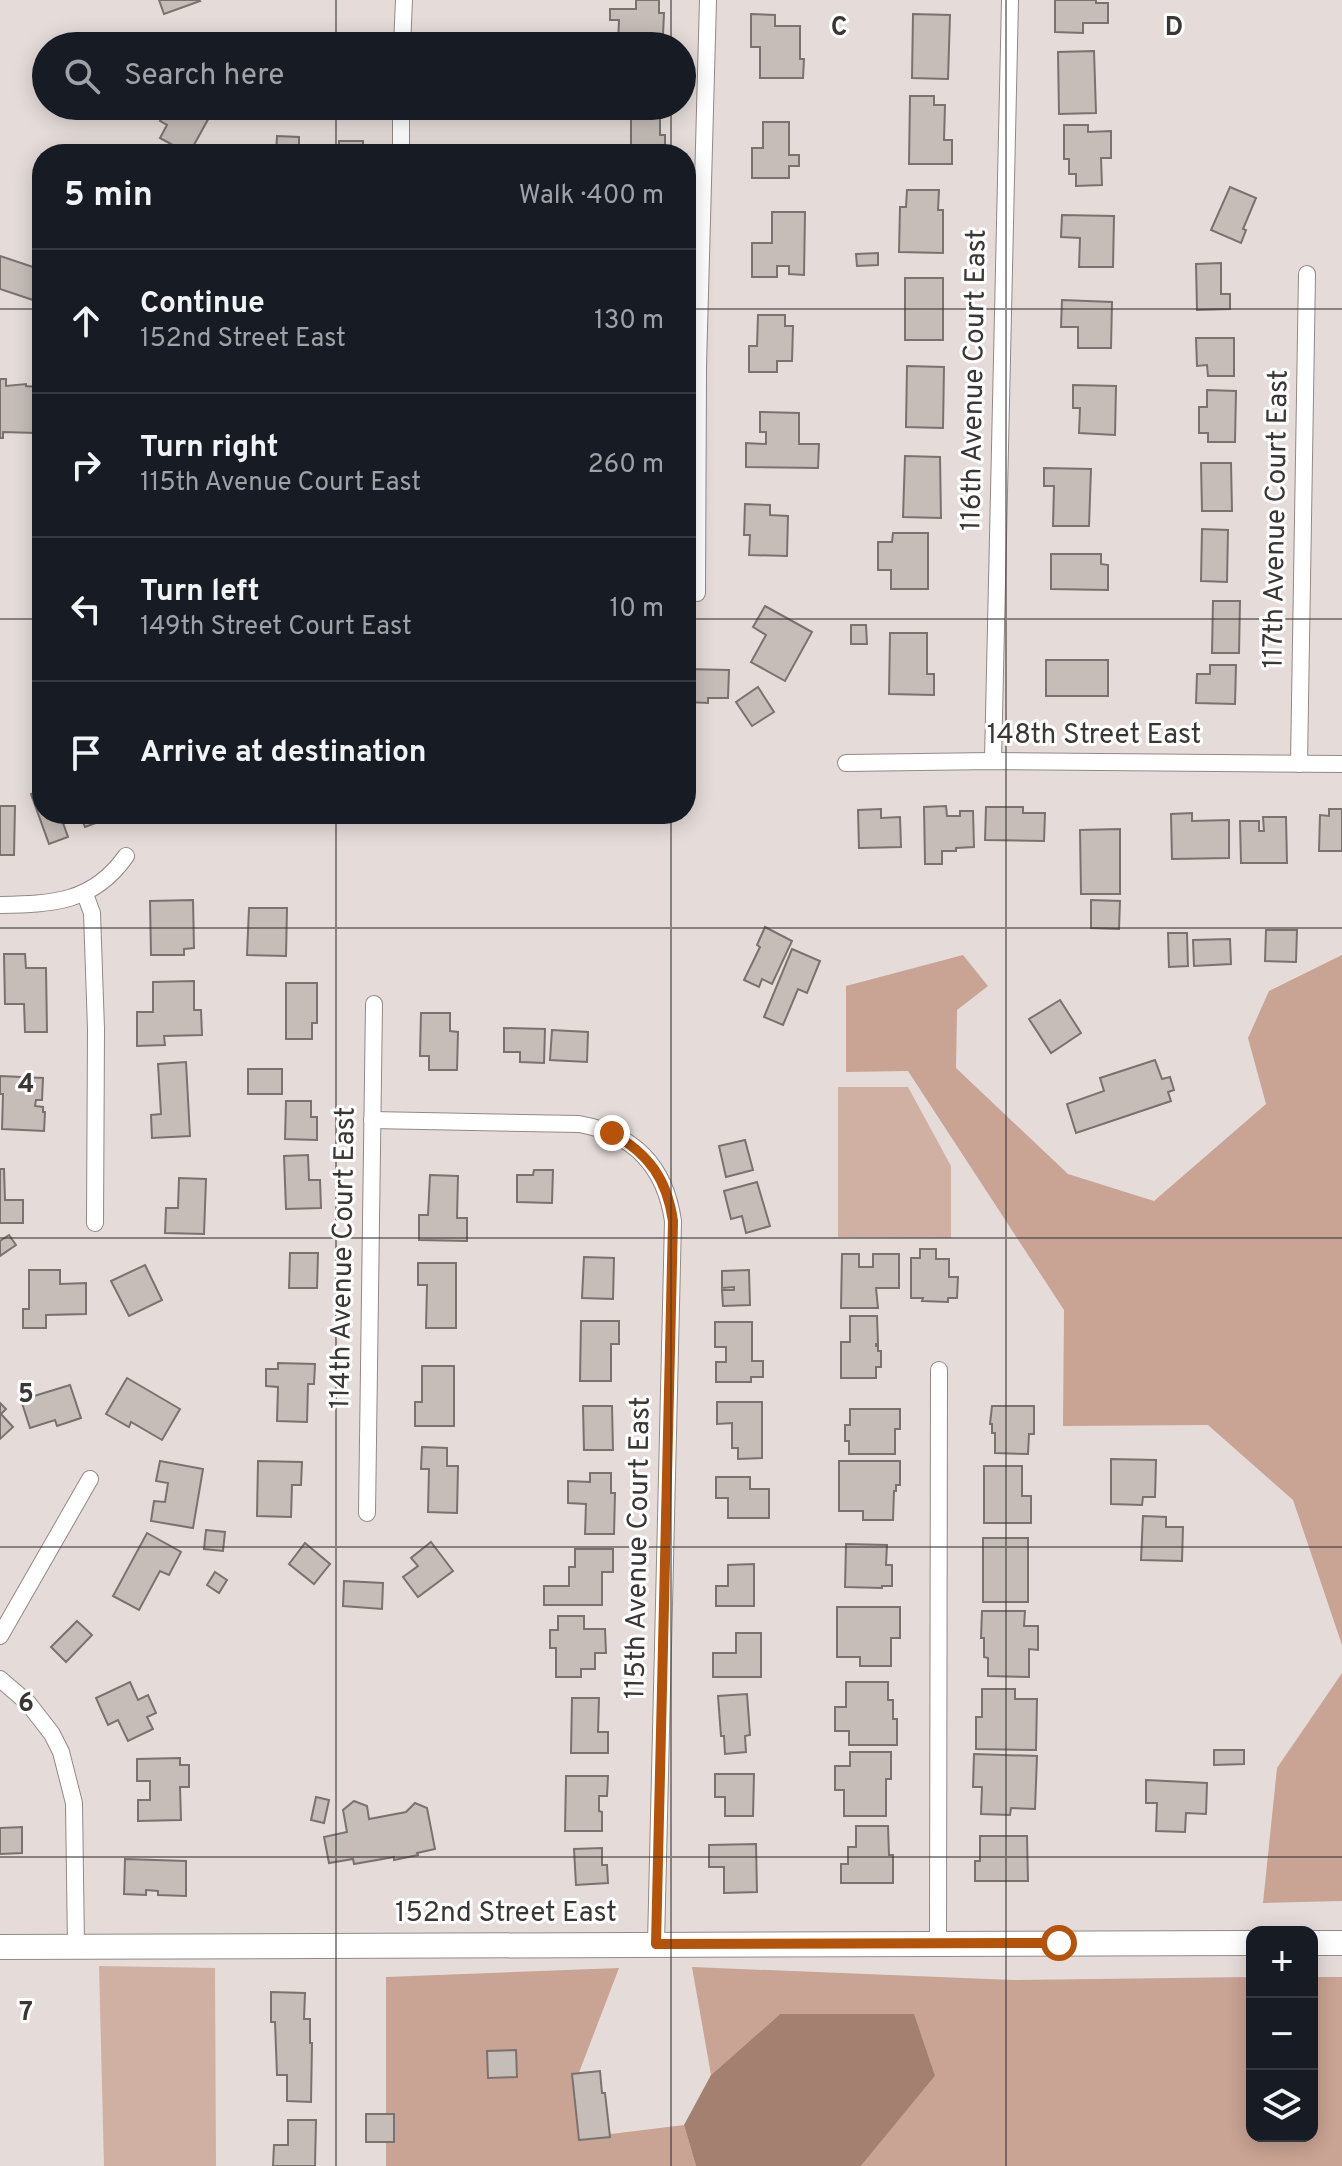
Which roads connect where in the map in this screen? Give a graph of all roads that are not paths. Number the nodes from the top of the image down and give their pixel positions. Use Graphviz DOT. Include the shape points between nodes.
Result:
graph roads {
  1 [pos="404,0"];
  2 [pos="708,0"];
  3 [pos="1010,0"];
  4 [pos="403,32"];
  5 [pos="401,120"];
  6 [pos="401,144"];
  7 [pos="1307,274"];
  8 [pos="697,593"];
  9 [pos="993,761"];
  10 [pos="846,763"];
  11 [pos="1299,764"];
  12 [pos="1342,764"];
  13 [pos="126,856"];
  14 [pos="85,894"];
  15 [pos="0,905"];
  16 [pos="374,1004"];
  17 [pos="372,1120"];
  18 [pos="95,1223"];
  19 [pos="939,1370"];
  20 [pos="90,1479"];
  21 [pos="367,1513"];
  22 [pos="0,1636"];
  23 [pos="0,1679"];
  24 [pos="938,1943"];
  25 [pos="1246,1943"];
  26 [pos="1318,1943"];
  27 [pos="1342,1943"];
  28 [pos="656,1944"];
  29 [pos="0,1947"];
  30 [pos="76,1947"];
  1 -- 4 [label="street"];
  2 -- 8 [label="street"];
  3 -- 9 [label="street, 116th Avenue Court East"];
  5 -- 6 [label="street"];
  7 -- 11 [label="street, 117th Avenue Court East"];
  9 -- 10 [label="street, 148th Street East"];
  9 -- 11 [label="street, 148th Street East"];
  11 -- 12 [label="street, 148th Street East"];
  13 -- 14 [label="street"];
  14 -- 15 [label="street" via="44,904"];
  14 -- 18 [label="street" via="92,913 96,1014"];
  16 -- 17 [label="street, 114th Avenue Court East"];
  17 -- 21 [label="street, 114th Avenue Court East"];
  17 -- 28 [label="street, 115th Avenue Court East" via="596,1127 648,1160 665,1187 673,1221"];
  19 -- 24 [label="street"];
  20 -- 22 [label="street"];
  23 -- 30 [label="street" via="28,1703 61,1752 74,1803"];
  24 -- 25 [label="main road, 152nd Street East"];
  24 -- 28 [label="main road, 152nd Street East"];
  26 -- 27 [label="main road"];
  28 -- 30 [label="main road, 152nd Street East"];
  29 -- 30 [label="main road, 152nd Street East"];
}
